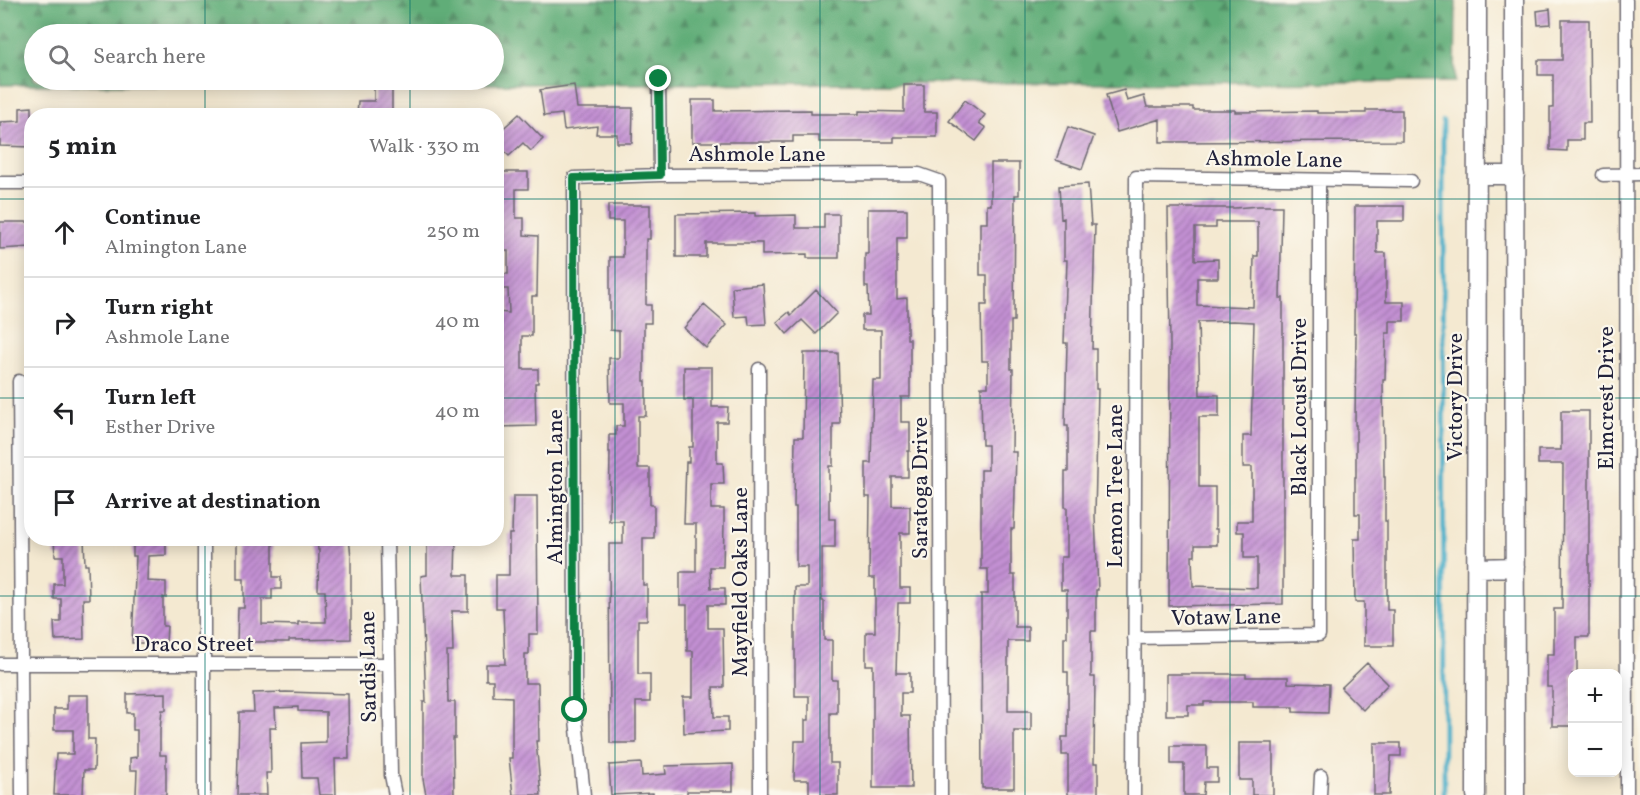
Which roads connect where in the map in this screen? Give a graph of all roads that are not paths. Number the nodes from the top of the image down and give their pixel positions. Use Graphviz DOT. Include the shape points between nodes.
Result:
graph roads {
  1 [pos="1477,0"];
  2 [pos="1514,0"];
  3 [pos="1626,0"];
  4 [pos="659,79"];
  5 [pos="1634,174"];
  6 [pos="660,175"];
  7 [pos="1478,175"];
  8 [pos="1515,175"];
  9 [pos="1602,175"];
  10 [pos="1136,177"];
  11 [pos="574,178"];
  12 [pos="1319,180"];
  13 [pos="939,181"];
  14 [pos="1411,181"];
  15 [pos="0,183"];
  16 [pos="24,183"];
  17 [pos="759,369"];
  18 [pos="19,381"];
  19 [pos="204,546"];
  20 [pos="387,546"];
  21 [pos="1515,567"];
  22 [pos="1477,568"];
  23 [pos="1319,635"];
  24 [pos="1134,638"];
  25 [pos="0,664"];
  26 [pos="21,664"];
  27 [pos="205,664"];
  28 [pos="387,664"];
  29 [pos="1321,776"];
  30 [pos="22,795"];
  31 [pos="204,795"];
  32 [pos="395,795"];
  33 [pos="584,795"];
  34 [pos="760,795"];
  35 [pos="942,795"];
  36 [pos="1134,795"];
  37 [pos="1320,795"];
  38 [pos="1476,795"];
  39 [pos="1515,795"];
  40 [pos="1628,795"];
  1 -- 7 [label="main road, Victory Drive"];
  2 -- 8 [label="main road"];
  3 -- 5 [label="street, Elmcrest Drive"];
  4 -- 6 [label="street"];
  5 -- 9 [label="street"];
  5 -- 40 [label="street, Elmcrest Drive" via="1625,244"];
  6 -- 11 [label="street, Ashmole Lane"];
  6 -- 13 [label="street, Ashmole Lane" via="919,174"];
  7 -- 8 [label="main road"];
  7 -- 22 [label="main road, Victory Drive"];
  8 -- 21 [label="main road"];
  10 -- 12 [label="street, Ashmole Lane"];
  10 -- 24 [label="street, Lemon Tree Lane"];
  11 -- 33 [label="street, Almington Lane" via="575,710"];
  12 -- 14 [label="street, Ashmole Lane"];
  12 -- 23 [label="street, Black Locust Drive"];
  13 -- 35 [label="street, Saratoga Drive"];
  15 -- 16 [label="street"];
  17 -- 34 [label="street, Mayfield Oaks Lane"];
  18 -- 26 [label="street"];
  19 -- 27 [label="street"];
  20 -- 28 [label="street, Sardis Lane"];
  21 -- 22 [label="main road"];
  21 -- 39 [label="main road"];
  22 -- 38 [label="main road, Victory Drive"];
  23 -- 24 [label="street, Votaw Lane"];
  24 -- 36 [label="street, Lemon Tree Lane"];
  25 -- 26 [label="street, Draco Street"];
  26 -- 27 [label="street, Draco Street"];
  26 -- 30 [label="street"];
  27 -- 28 [label="street, Draco Street"];
  27 -- 31 [label="street"];
  28 -- 32 [label="street, Sardis Lane"];
  29 -- 37 [label="street"];
}
